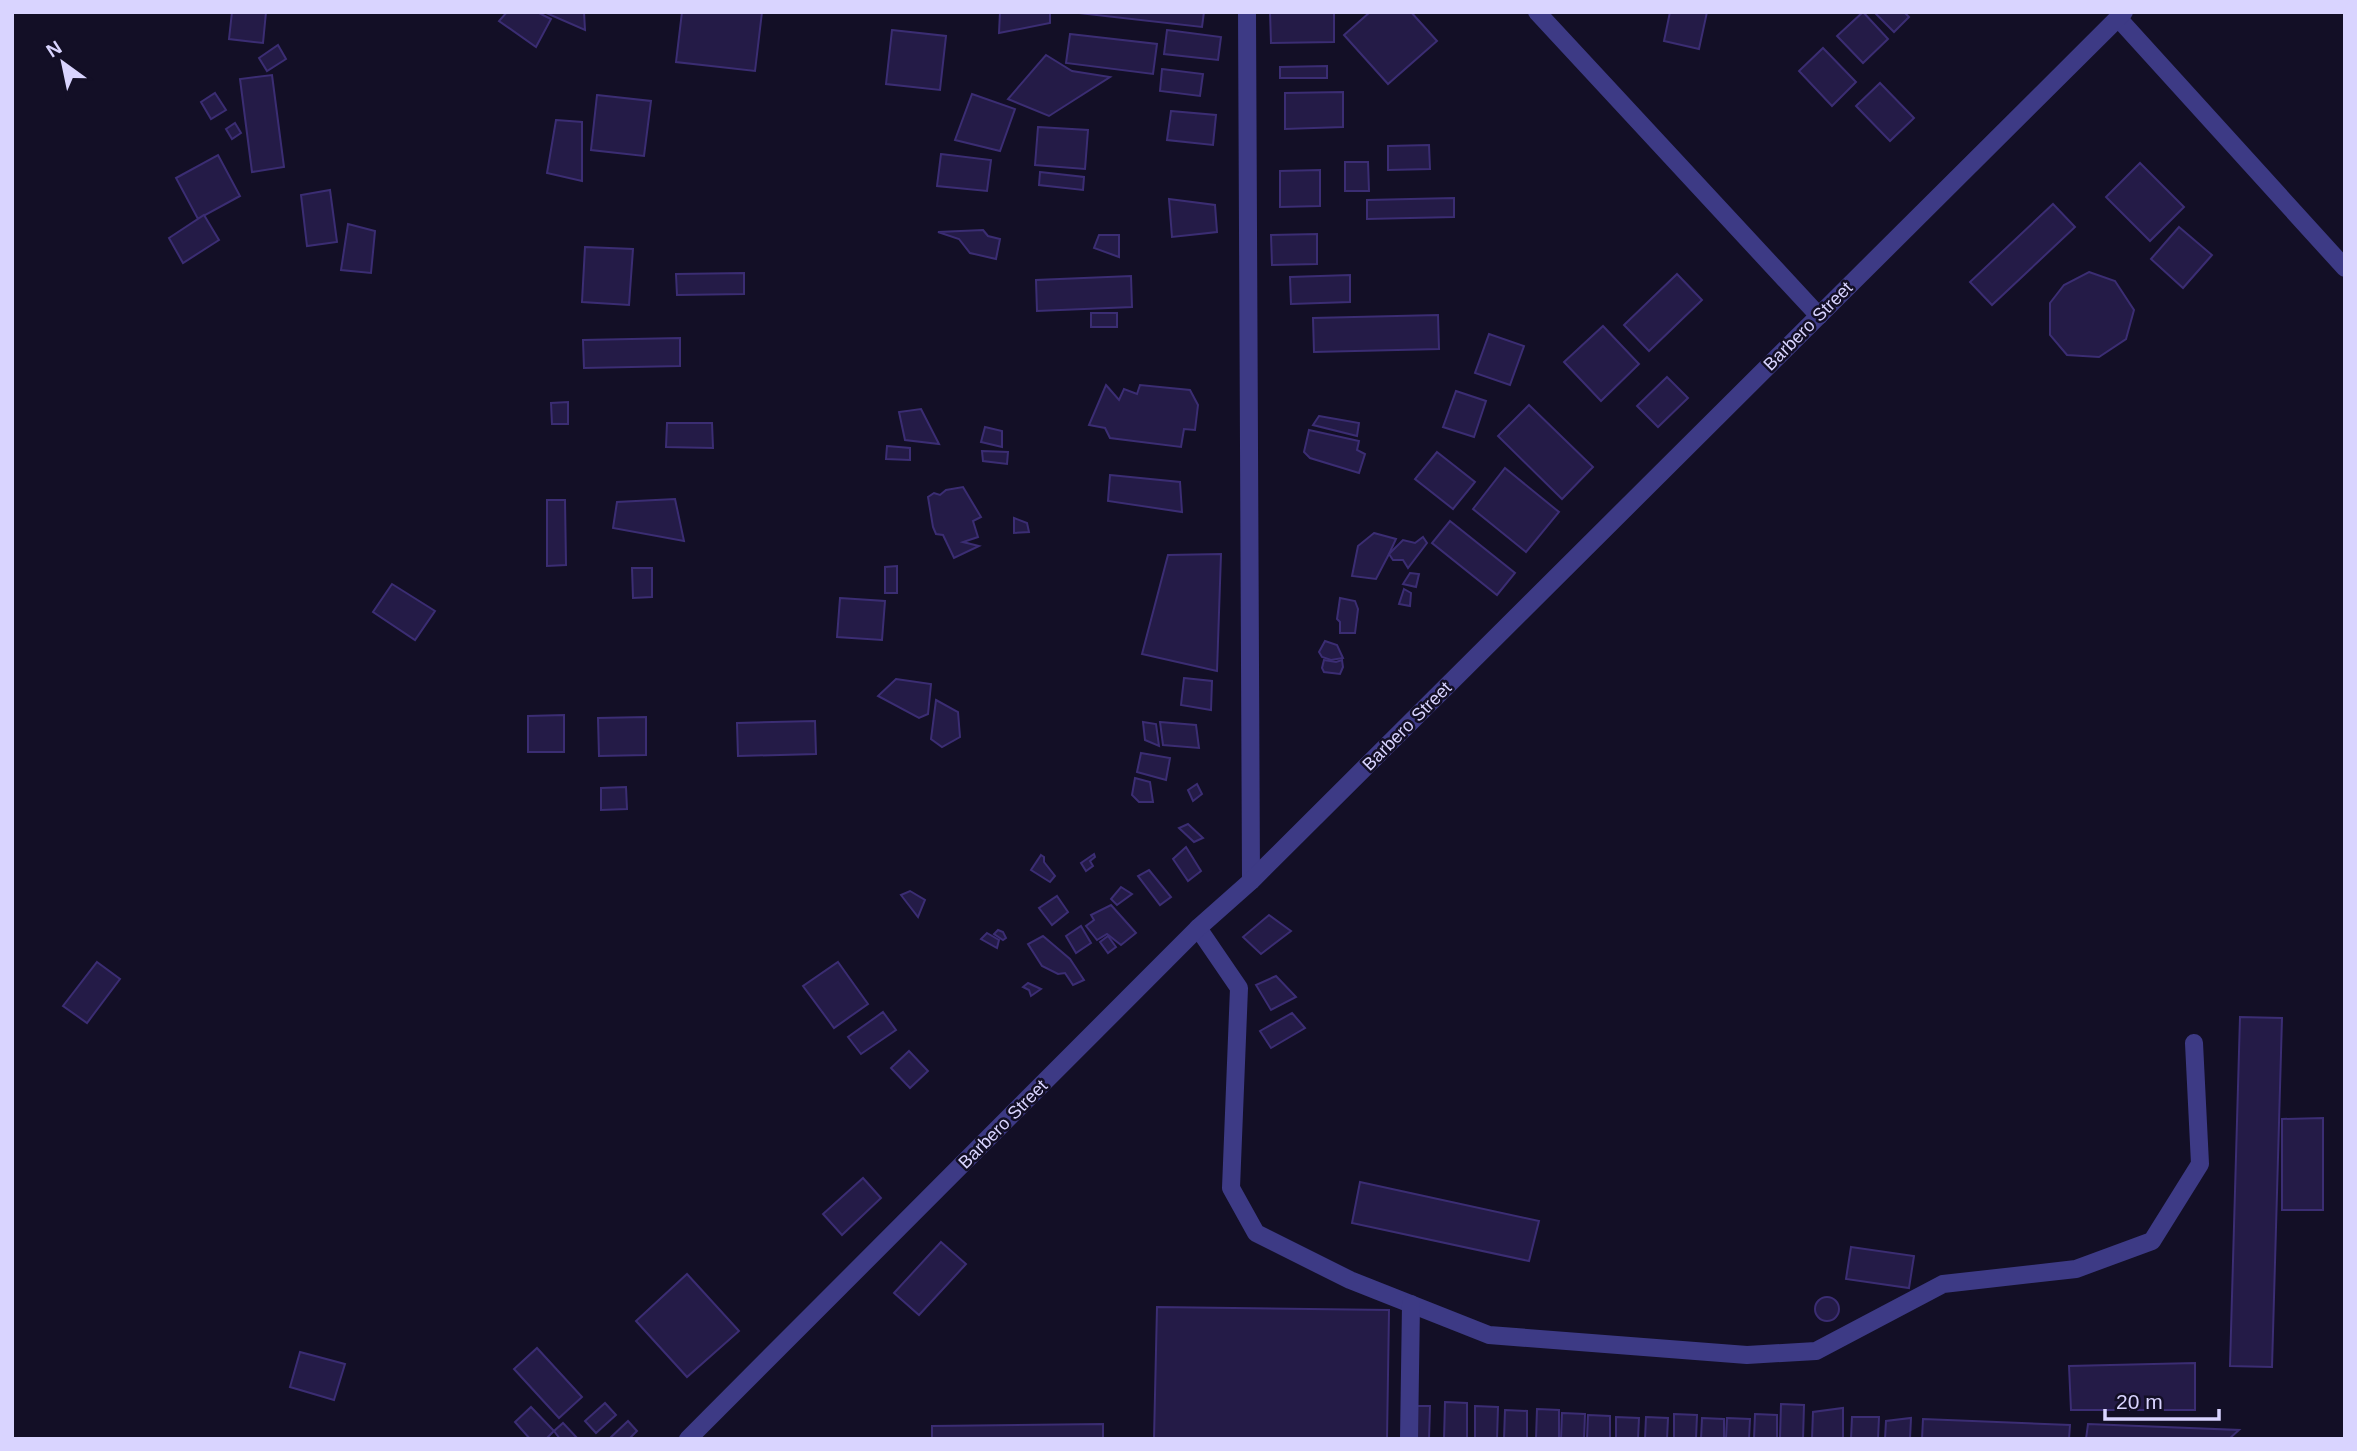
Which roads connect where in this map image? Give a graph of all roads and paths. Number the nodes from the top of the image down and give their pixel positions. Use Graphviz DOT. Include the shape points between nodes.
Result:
graph roads {
  1 [pos="1247,12"];
  2 [pos="1537,12"];
  3 [pos="2121,15"];
  4 [pos="2345,268"];
  5 [pos="1819,316"];
  6 [pos="1251,881"];
  7 [pos="1198,929"];
  8 [pos="2194,1043"];
  9 [pos="1411,1304"];
  10 [pos="688,1439"];
  11 [pos="1409,1439"];
  1 -- 6 [label="street"];
  2 -- 5 [label="street"];
  3 -- 4 [label="street"];
  3 -- 5 [label="street, Barbero Street"];
  5 -- 6 [label="street, Barbero Street"];
  6 -- 7 [label="street, Barbero Street"];
  7 -- 9 [label="street" via="1239,988 1231,1188 1256,1233 1350,1280"];
  7 -- 10 [label="street, Barbero Street"];
  8 -- 9 [label="street" via="2200,1164 2152,1241 2076,1269 1943,1284 1816,1351 1747,1355 1489,1335"];
  9 -- 11 [label="street"];
}
